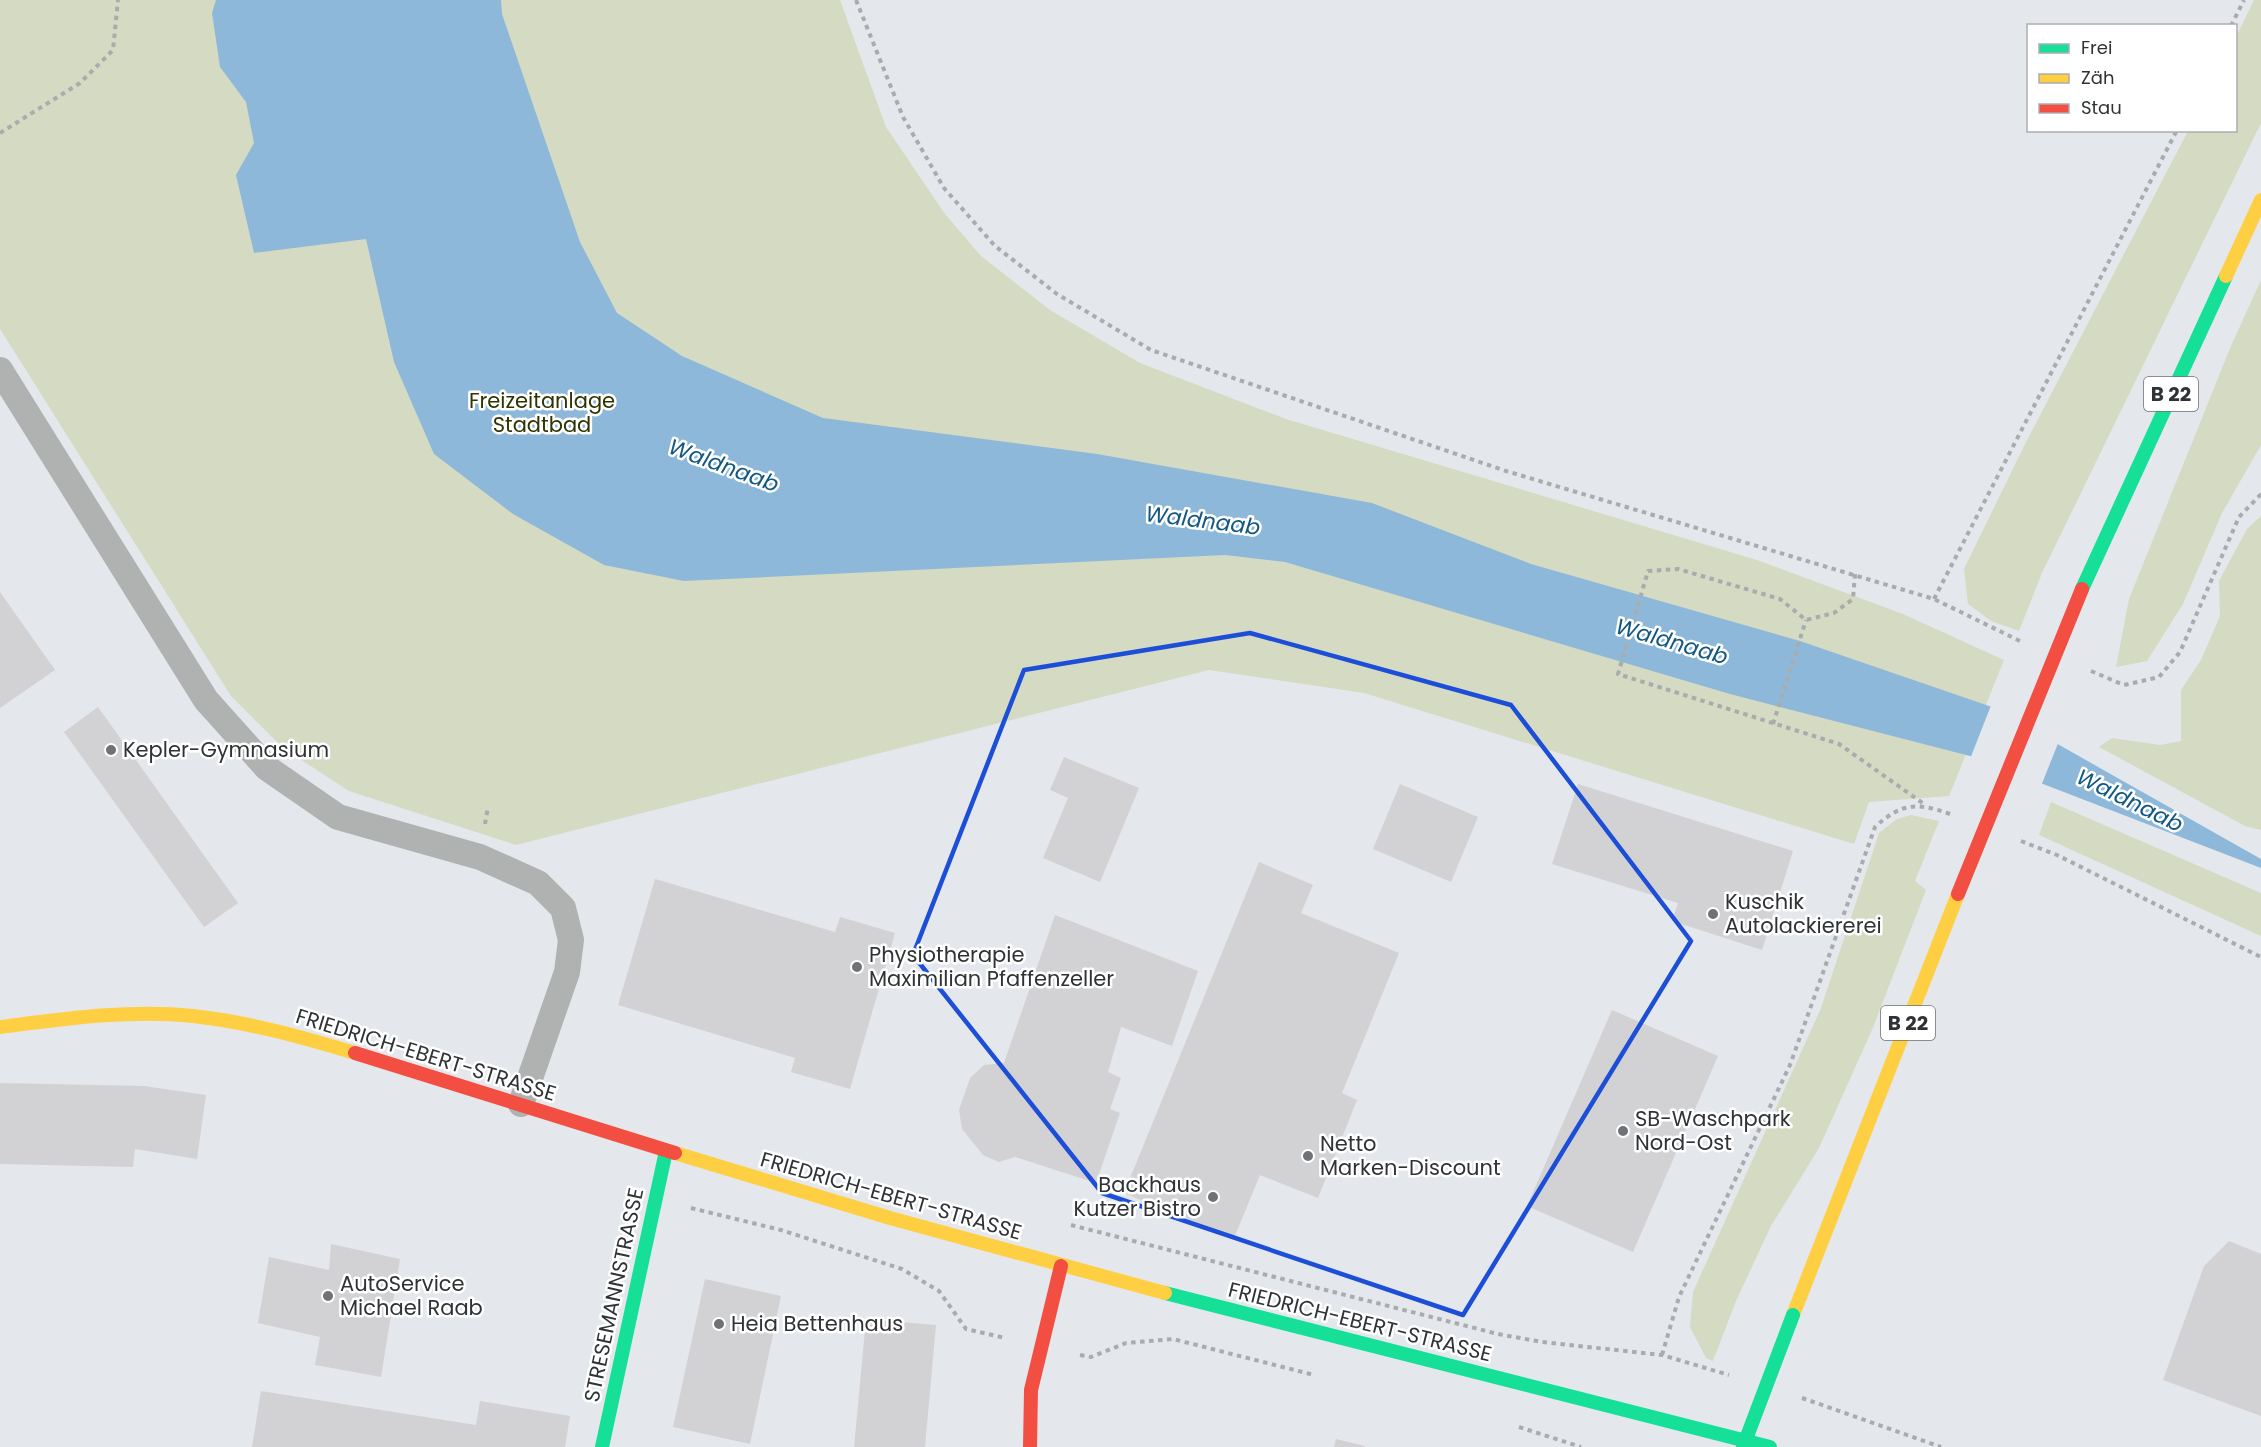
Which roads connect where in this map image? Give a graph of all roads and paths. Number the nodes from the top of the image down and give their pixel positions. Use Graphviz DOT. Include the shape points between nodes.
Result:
graph roads {
  1 [pos="118,0"];
  2 [pos="856,0"];
  3 [pos="2244,0"];
  4 [pos="2232,24"];
  5 [pos="2176,132"];
  6 [pos="0,133"];
  7 [pos="2261,200"];
  8 [pos="0,370"];
  9 [pos="2261,494"];
  10 [pos="1855,574"];
  11 [pos="1934,599"];
  12 [pos="1806,620"];
  13 [pos="2028,644"];
  14 [pos="2081,667"];
  15 [pos="1773,724"];
  16 [pos="1924,804"];
  17 [pos="0,1028"];
  18 [pos="521,1104"];
  19 [pos="666,1151"];
  20 [pos="656,1199"];
  21 [pos="1066,1224"];
  22 [pos="1061,1266"];
  23 [pos="1042,1347"];
  24 [pos="1324,1377"];
  25 [pos="1739,1378"];
  26 [pos="1793,1395"];
  27 [pos="1515,1426"];
  28 [pos="602,1447"];
  29 [pos="1030,1447"];
  30 [pos="1581,1447"];
  31 [pos="1743,1447"];
  32 [pos="1770,1447"];
  33 [pos="1941,1447"];
  1 -- 6 [label="path" via="113,50 80,83"];
  2 -- 10 [label="path" via="903,117 944,188 996,246 1030,273 1057,294 1151,350 1506,471"];
  3 -- 4 [label="path"];
  5 -- 11 [label="path"];
  7 -- 31 [label="main road, B 22, bridge" via="2082,588 1958,894"];
  8 -- 18 [label="lane" via="206,700 267,768 338,817 480,857 538,883 563,908 571,940 567,972"];
  9 -- 14 [label="path" via="2239,517 2180,652 2159,677 2124,686"];
  10 -- 11 [label="path"];
  10 -- 12 [label="path" via="1853,599 1834,613"];
  11 -- 13 [label="path"];
  12 -- 15 [label="path"];
  12 -- 15 [label="path" via="1780,599 1678,569 1648,570 1618,674"];
  15 -- 16 [label="path" via="1839,744"];
  17 -- 18 [label="main road, FRIEDRICH-EBERT-STRASSE" via="142,1015 192,1016 296,1035"];
  18 -- 19 [label="main road, FRIEDRICH-EBERT-STRASSE"];
  19 -- 20 [label="main road, STRESEMANNSTRASSE"];
  19 -- 22 [label="main road, FRIEDRICH-EBERT-STRASSE"];
  20 -- 23 [label="path" via="781,1230 902,1269 939,1291 966,1329"];
  20 -- 28 [label="main road, STRESEMANNSTRASSE"];
  21 -- 25 [label="path" via="1498,1334 1662,1355"];
  22 -- 23 [label="main road"];
  22 -- 32 [label="main road, FRIEDRICH-EBERT-STRASSE" via="1399,1356"];
  23 -- 24 [label="path" via="1091,1357 1126,1343 1173,1339"];
  23 -- 29 [label="main road" via="1031,1390"];
  26 -- 33 [label="path"];
  27 -- 30 [label="path"];
}
